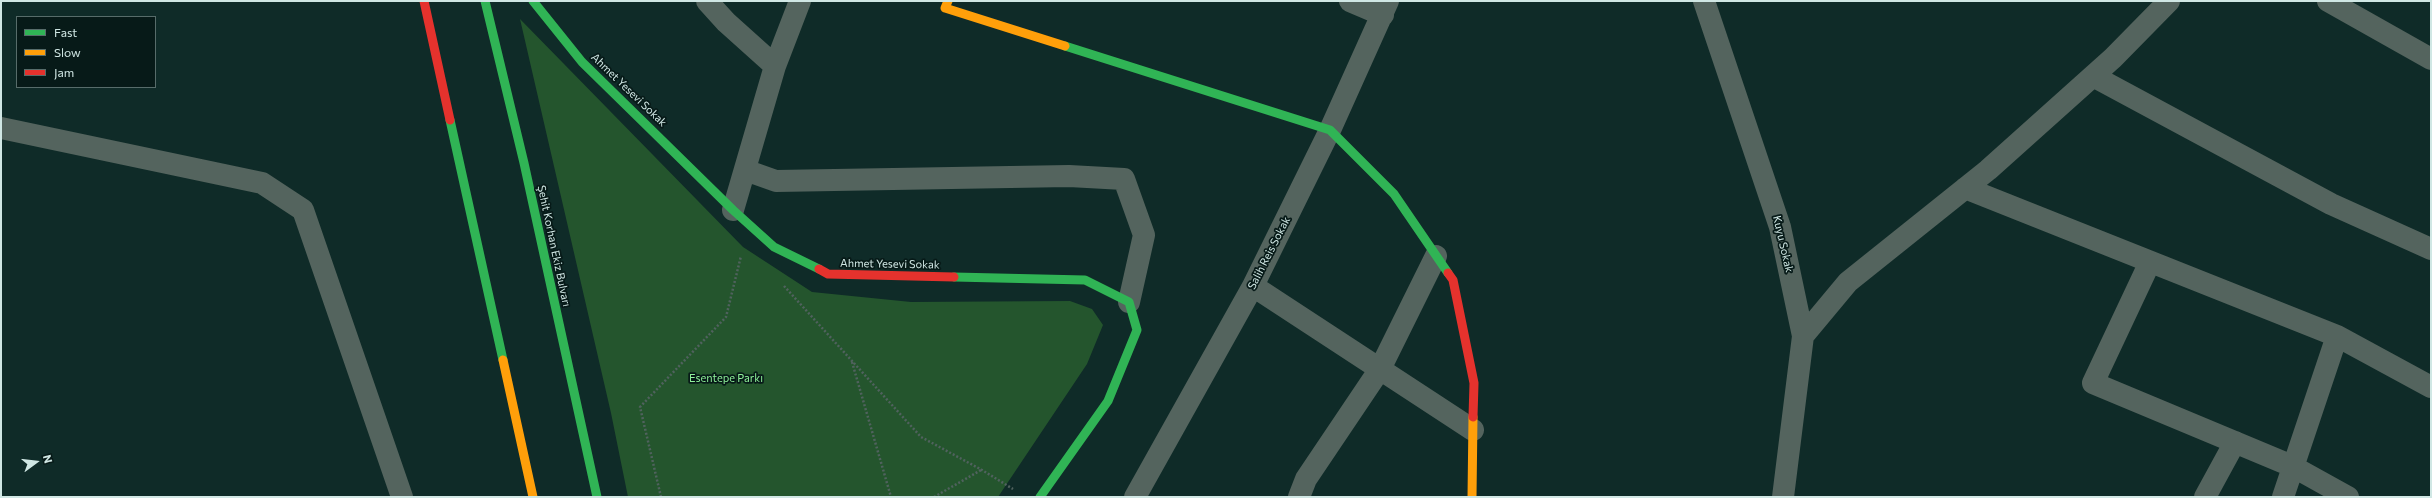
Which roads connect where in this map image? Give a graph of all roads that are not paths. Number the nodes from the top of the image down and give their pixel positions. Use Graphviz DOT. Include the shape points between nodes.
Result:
graph roads {
  1 [pos="424,1"];
  2 [pos="485,1"];
  3 [pos="533,1"];
  4 [pos="707,1"];
  5 [pos="800,1"];
  6 [pos="1350,1"];
  7 [pos="1704,1"];
  8 [pos="2169,1"];
  9 [pos="2328,1"];
  10 [pos="946,5"];
  11 [pos="1386,8"];
  12 [pos="2431,59"];
  13 [pos="775,66"];
  14 [pos="2093,76"];
  15 [pos="1,128"];
  16 [pos="1330,130"];
  17 [pos="745,170"];
  18 [pos="1965,188"];
  19 [pos="733,210"];
  20 [pos="2431,249"];
  21 [pos="1436,256"];
  22 [pos="2150,262"];
  23 [pos="1253,286"];
  24 [pos="1129,302"];
  25 [pos="1803,336"];
  26 [pos="2337,336"];
  27 [pos="1380,369"];
  28 [pos="2431,388"];
  29 [pos="1473,430"];
  30 [pos="2235,442"];
  31 [pos="2292,466"];
  32 [pos="402,497"];
  33 [pos="533,497"];
  34 [pos="598,497"];
  35 [pos="1040,497"];
  36 [pos="1135,497"];
  37 [pos="1299,497"];
  38 [pos="1472,497"];
  39 [pos="1783,497"];
  40 [pos="2205,497"];
  41 [pos="2284,497"];
  42 [pos="2348,497"];
  1 -- 33 [label="street"];
  2 -- 34 [label="street, Şehit Korhan Ekiz Bulvarı" via="524,163"];
  3 -- 19 [label="street, Ahmet Yesevi Sokak" via="582,62"];
  4 -- 13 [label="street" via="726,22"];
  5 -- 13 [label="street"];
  6 -- 11 [label="street"];
  7 -- 25 [label="street, Kuyu Sokak" via="1780,227"];
  8 -- 14 [label="street"];
  9 -- 12 [label="street"];
  10 -- 16 [label="street"];
  11 -- 16 [label="street, Salih Reis Sokak"];
  13 -- 17 [label="street"];
  14 -- 18 [label="street"];
  14 -- 20 [label="street" via="2331,204"];
  15 -- 32 [label="street" via="262,182 303,210"];
  16 -- 21 [label="street" via="1394,194"];
  16 -- 23 [label="street, Salih Reis Sokak"];
  17 -- 19 [label="street"];
  17 -- 24 [label="street" via="776,181 1069,176 1124,179 1144,235"];
  18 -- 22 [label="street"];
  18 -- 25 [label="street" via="1848,282"];
  19 -- 24 [label="street, Ahmet Yesevi Sokak" via="774,247 828,274 1085,280"];
  21 -- 27 [label="street"];
  21 -- 29 [label="street" via="1453,280 1474,383"];
  22 -- 26 [label="street"];
  22 -- 30 [label="street" via="2093,383"];
  23 -- 27 [label="street"];
  23 -- 36 [label="street, Salih Reis Sokak"];
  24 -- 35 [label="street" via="1136,330 1108,401"];
  25 -- 39 [label="street, Kuyu Sokak"];
  26 -- 28 [label="street"];
  26 -- 31 [label="street"];
  27 -- 29 [label="street"];
  27 -- 37 [label="street" via="1306,479"];
  29 -- 38 [label="street"];
  30 -- 31 [label="street"];
  30 -- 40 [label="street"];
  31 -- 41 [label="street"];
  31 -- 42 [label="street"];
}
